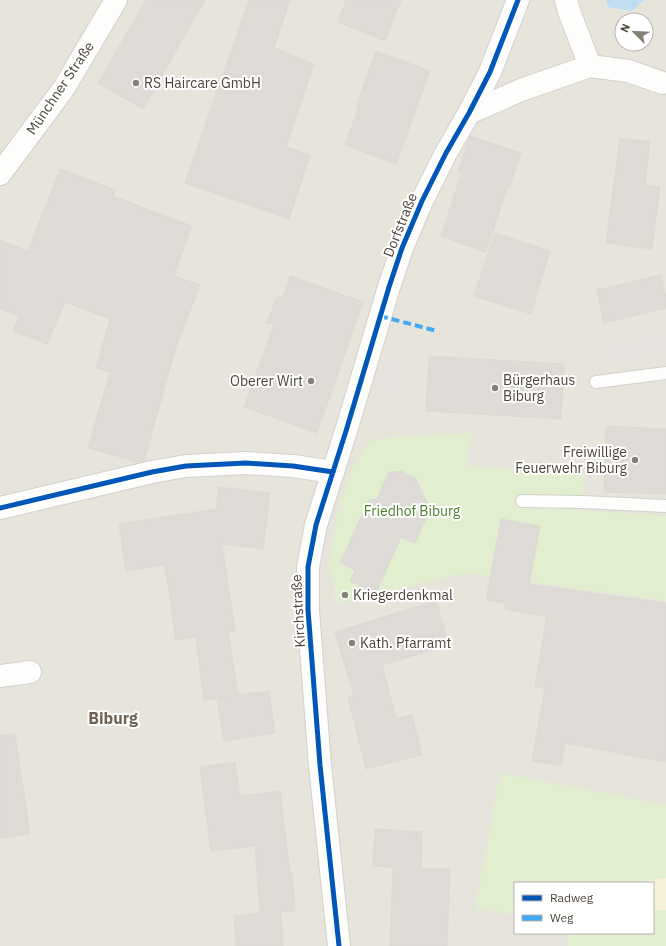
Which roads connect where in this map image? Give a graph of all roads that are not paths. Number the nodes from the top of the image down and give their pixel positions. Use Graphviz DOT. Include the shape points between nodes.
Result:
graph roads {
  1 [pos="116,0"];
  2 [pos="518,0"];
  3 [pos="566,0"];
  4 [pos="590,66"];
  5 [pos="665,83"];
  6 [pos="469,113"];
  7 [pos="0,174"];
  8 [pos="666,373"];
  9 [pos="596,382"];
  10 [pos="333,472"];
  11 [pos="522,500"];
  12 [pos="666,506"];
  13 [pos="0,508"];
  14 [pos="30,672"];
  15 [pos="0,676"];
  16 [pos="339,946"];
  1 -- 7 [label="street, Münchner Straße" via="64,88"];
  2 -- 6 [label="street, Dorfstraße" via="490,72"];
  3 -- 4 [label="street"];
  4 -- 5 [label="street" via="628,71"];
  4 -- 6 [label="street" via="521,90"];
  6 -- 10 [label="street, Dorfstraße" via="442,160 402,248"];
  8 -- 9 [label="lane"];
  10 -- 13 [label="street" via="246,463 186,466"];
  10 -- 16 [label="street, Kirchstraße" via="316,525 308,567 308,603 320,765"];
  11 -- 12 [label="lane"];
  14 -- 15 [label="street"];
}
